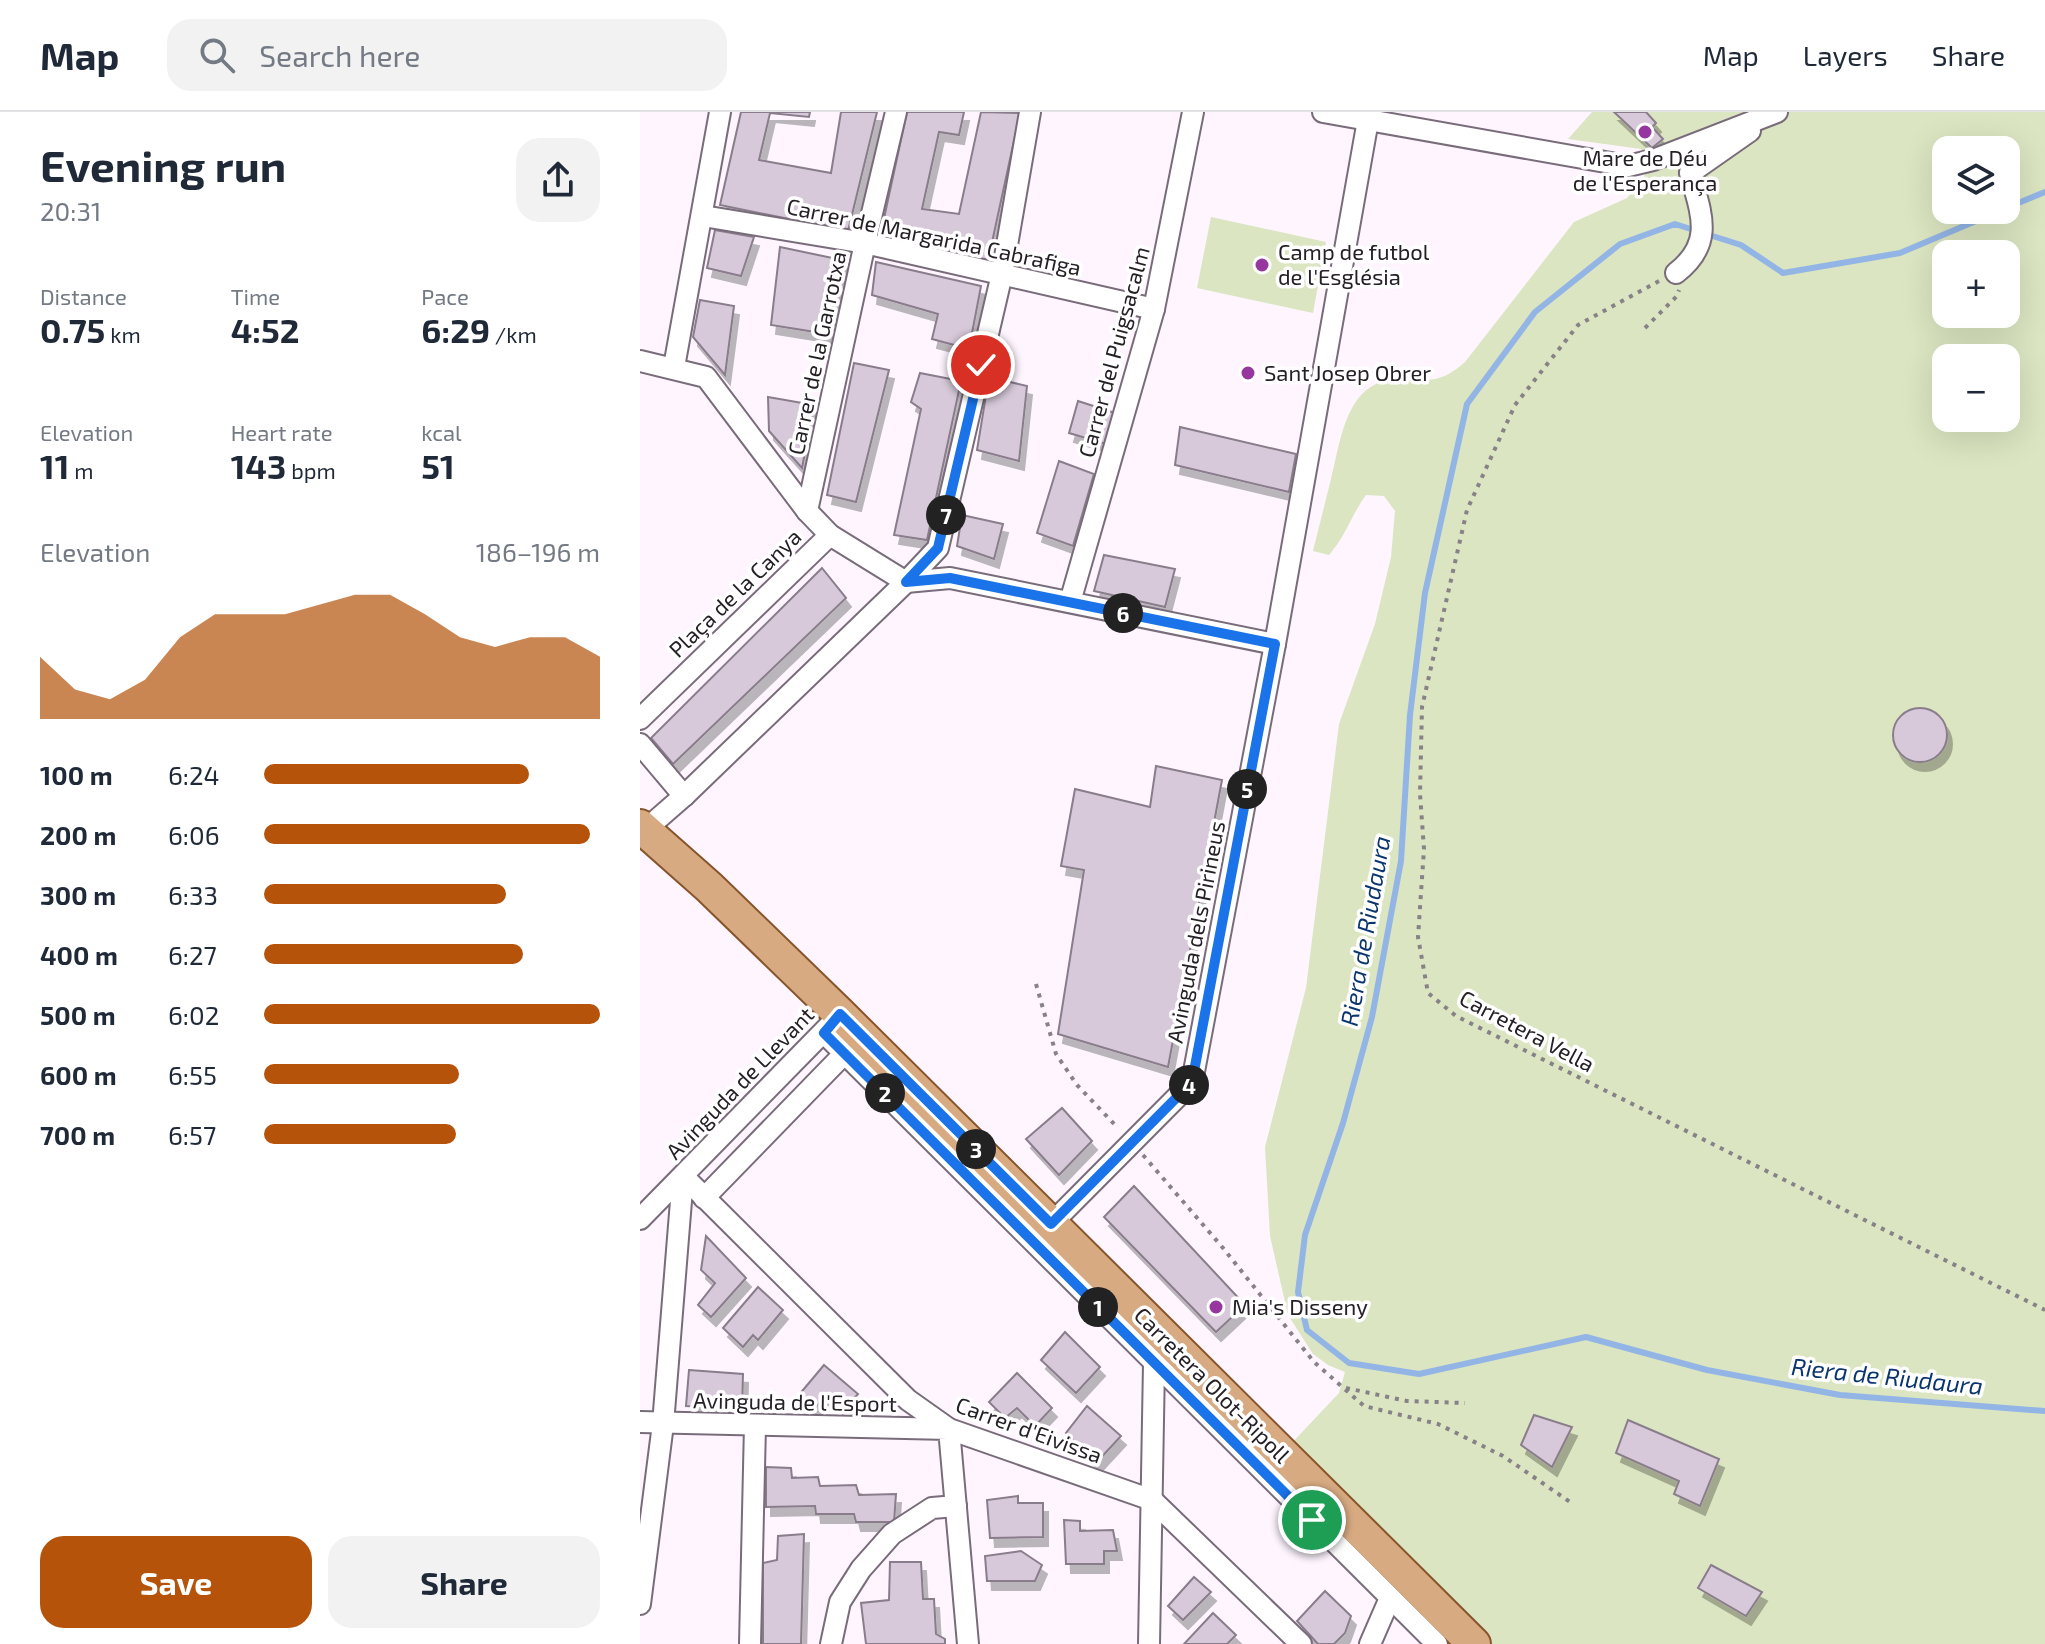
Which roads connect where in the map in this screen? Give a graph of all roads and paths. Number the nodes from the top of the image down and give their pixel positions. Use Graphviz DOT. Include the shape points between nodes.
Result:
graph roads {
  1 [pos="720,112"];
  2 [pos="896,112"];
  3 [pos="1030,112"];
  4 [pos="1193,112"];
  5 [pos="1323,112"];
  6 [pos="1778,112"];
  7 [pos="1368,120"];
  8 [pos="703,216"];
  9 [pos="865,243"];
  10 [pos="1689,261"];
  11 [pos="1002,274"];
  12 [pos="1154,309"];
  13 [pos="1645,328"];
  14 [pos="640,361"];
  15 [pos="674,367"];
  16 [pos="807,511"];
  17 [pos="830,535"];
  18 [pos="906,582"];
  19 [pos="1070,602"];
  20 [pos="1275,644"];
  21 [pos="640,719"];
  22 [pos="640,744"];
  23 [pos="684,796"];
  24 [pos="642,828"];
  25 [pos="1036,984"];
  26 [pos="832,1023"];
  27 [pos="845,1053"];
  28 [pos="1132,1142"];
  29 [pos="683,1176"];
  30 [pos="704,1198"];
  31 [pos="640,1219"];
  32 [pos="1051,1224"];
  33 [pos="2045,1310"];
  34 [pos="1154,1364"];
  35 [pos="1343,1388"];
  36 [pos="1465,1403"];
  37 [pos="640,1422"];
  38 [pos="663,1424"];
  39 [pos="755,1425"];
  40 [pos="949,1429"];
  41 [pos="1152,1500"];
  42 [pos="1573,1504"];
  43 [pos="956,1506"];
  44 [pos="1390,1598"];
  45 [pos="640,1604"];
  46 [pos="750,1644"];
  47 [pos="831,1644"];
  48 [pos="968,1644"];
  49 [pos="1149,1644"];
  50 [pos="1301,1644"];
  51 [pos="1370,1644"];
  52 [pos="1437,1644"];
  53 [pos="1474,1644"];
  1 -- 8 [label="street"];
  2 -- 9 [label="street, Carrer de la Garrotxa"];
  3 -- 11 [label="street"];
  4 -- 12 [label="street, Carrer del Puigsacalm"];
  5 -- 7 [label="street"];
  6 -- 7 [label="street" via="1628,166"];
  6 -- 10 [label="street" via="1690,173 1703,220"];
  7 -- 20 [label="street, Avinguda dels Pirineus"];
  8 -- 9 [label="street, Carrer de Margarida Cabrafiga"];
  8 -- 15 [label="street"];
  9 -- 11 [label="street, Carrer de Margarida Cabrafiga"];
  9 -- 16 [label="street, Carrer de la Garrotxa"];
  10 -- 13 [label="path" via="1677,296"];
  10 -- 33 [label="path, Carretera Vella" via="1578,325 1515,405 1467,510 1422,707 1424,849 1418,937 1428,993 1456,1016"];
  11 -- 12 [label="street, Carrer de Margarida Cabrafiga"];
  11 -- 18 [label="street" via="938,548"];
  12 -- 19 [label="street, Carrer del Puigsacalm"];
  14 -- 15 [label="street"];
  15 -- 16 [label="street" via="706,377"];
  16 -- 17 [label="street"];
  17 -- 18 [label="street"];
  17 -- 21 [label="street, Plaça de la Canya"];
  18 -- 19 [label="street" via="950,578"];
  18 -- 23 [label="street"];
  19 -- 20 [label="street"];
  20 -- 28 [label="street, Avinguda dels Pirineus" via="1192,1082"];
  22 -- 23 [label="street"];
  23 -- 24 [label="street"];
  24 -- 26 [label="main road, Carretera Olot-Ripoll" via="709,887"];
  25 -- 28 [label="path" via="1056,1054 1077,1085"];
  26 -- 27 [label="street"];
  26 -- 29 [label="street, Avinguda de Llevant"];
  26 -- 32 [label="main road, Carretera Olot-Ripoll"];
  27 -- 30 [label="street"];
  27 -- 34 [label="street"];
  28 -- 32 [label="street, Avinguda dels Pirineus"];
  28 -- 35 [label="path" via="1314,1362"];
  29 -- 30 [label="street, Carrer d'Eivissa"];
  29 -- 31 [label="street, Avinguda de Llevant"];
  29 -- 38 [label="street"];
  30 -- 40 [label="street, Carrer d'Eivissa" via="908,1400"];
  32 -- 53 [label="main road, Carretera Olot-Ripoll"];
  34 -- 41 [label="street"];
  34 -- 44 [label="street"];
  35 -- 36 [label="path" via="1407,1401"];
  35 -- 42 [label="path" via="1364,1406 1438,1424 1503,1456"];
  37 -- 38 [label="street, Avinguda de l'Esport"];
  38 -- 39 [label="street, Avinguda de l'Esport"];
  38 -- 45 [label="street"];
  39 -- 40 [label="street, Avinguda de l'Esport"];
  39 -- 46 [label="street"];
  40 -- 41 [label="street, Carrer d'Eivissa"];
  40 -- 43 [label="street"];
  41 -- 49 [label="street"];
  41 -- 50 [label="street, Carrer d'Eivissa"];
  43 -- 47 [label="street" via="932,1508 892,1534 840,1602"];
  43 -- 48 [label="street"];
  44 -- 51 [label="street"];
  44 -- 52 [label="street"];
}
